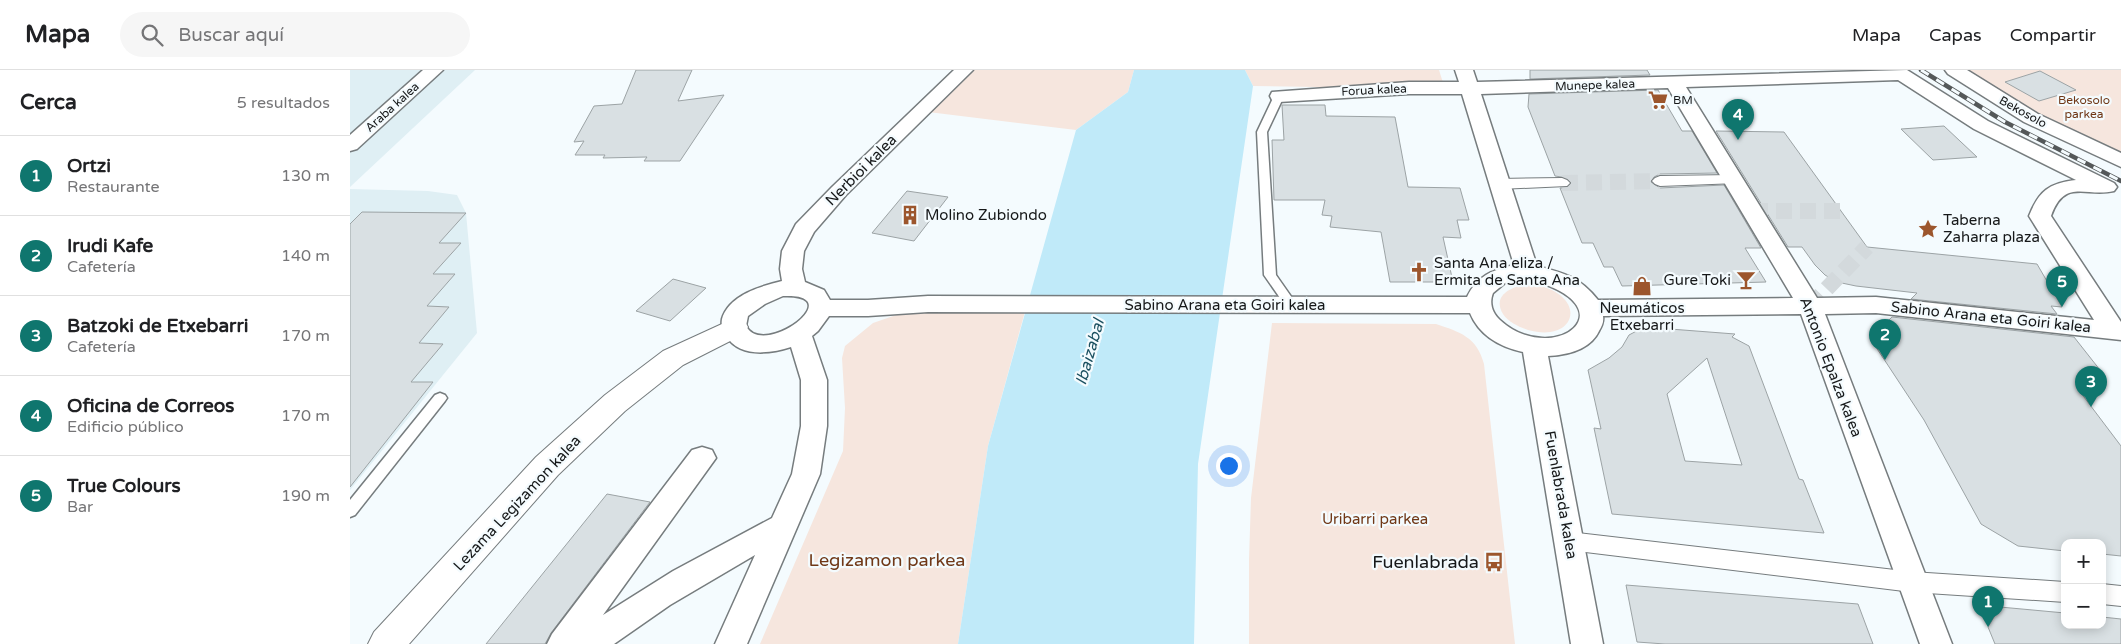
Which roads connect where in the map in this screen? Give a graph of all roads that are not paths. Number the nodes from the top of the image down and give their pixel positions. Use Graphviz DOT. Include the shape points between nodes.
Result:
graph roads {
  1 [pos="434,70"];
  2 [pos="964,70"];
  3 [pos="1954,70"];
  4 [pos="1898,72"];
  5 [pos="1467,80"];
  6 [pos="1674,82"];
  7 [pos="1279,96"];
  8 [pos="350,145"];
  9 [pos="2054,160"];
  10 [pos="2121,161"];
  11 [pos="1733,180"];
  12 [pos="1660,181"];
  13 [pos="1562,183"];
  14 [pos="1500,184"];
  15 [pos="2066,186"];
  16 [pos="2114,190"];
  17 [pos="1527,271"];
  18 [pos="795,288"];
  19 [pos="1291,305"];
  20 [pos="1479,305"];
  21 [pos="1810,306"];
  22 [pos="820,308"];
  23 [pos="1592,308"];
  24 [pos="735,327"];
  25 [pos="799,334"];
  26 [pos="2118,336"];
  27 [pos="1534,346"];
  28 [pos="440,398"];
  29 [pos="702,458"];
  30 [pos="350,511"];
  31 [pos="783,526"];
  32 [pos="1569,541"];
  33 [pos="1912,582"];
  34 [pos="2061,592"];
  35 [pos="2106,594"];
  36 [pos="2121,596"];
  37 [pos="386,644"];
  38 [pos="563,644"];
  39 [pos="590,644"];
  40 [pos="731,644"];
  41 [pos="1587,644"];
  42 [pos="1936,644"];
  1 -- 8 [label="street, Araba kalea"];
  2 -- 18 [label="street, Nerbioi kalea" via="804,229 793,251 791,269"];
  3 -- 10 [label="street, Bekosolo" via="2032,118"];
  4 -- 6 [label="street, Munepe kalea"];
  4 -- 9 [label="street" via="1981,125"];
  5 -- 6 [label="street, Munepe kalea"];
  5 -- 7 [label="street, Forua kalea" via="1409,88"];
  5 -- 14 [label="street"];
  6 -- 11 [label="street, Antonio Epalza kalea"];
  7 -- 19 [label="lane" via="1262,132 1270,275"];
  9 -- 15 [label="street" via="2071,176"];
  9 -- 16 [label="street"];
  11 -- 12 [label="street"];
  11 -- 21 [label="street, Antonio Epalza kalea"];
  13 -- 14 [label="street"];
  14 -- 17 [label="street"];
  15 -- 16 [label="street" via="2093,184"];
  15 -- 26 [label="street" via="2047,199 2040,216"];
  17 -- 20 [label="street" via="1511,272 1486,284 1480,294"];
  17 -- 23 [label="street" via="1560,278 1574,286"];
  18 -- 22 [label="street" via="814,294"];
  18 -- 24 [label="street" via="772,291 748,302 735,319"];
  19 -- 20 [label="street, Sabino Arana eta Goiri kalea"];
  19 -- 22 [label="street, Sabino Arana eta Goiri kalea" via="928,304"];
  20 -- 27 [label="street" via="1484,318 1497,331 1514,341"];
  21 -- 23 [label="street, Sabino Arana eta Goiri kalea"];
  21 -- 26 [label="street, Sabino Arana eta Goiri kalea" via="1876,305"];
  21 -- 33 [label="street, Antonio Epalza kalea"];
  22 -- 25 [label="street" via="818,317"];
  23 -- 27 [label="street" via="1593,322 1586,334 1573,343 1555,347"];
  24 -- 25 [label="street" via="738,335 746,341 758,344 772,344"];
  24 -- 37 [label="street, Lezama Legizamon kalea" via="673,358 615,403 547,466"];
  25 -- 31 [label="street" via="814,380 814,426 806,474"];
  27 -- 32 [label="street, Fuenlabrada kalea"];
  28 -- 30 [label="lane"];
  29 -- 38 [label="street"];
  31 -- 39 [label="street" via="701,569"];
  31 -- 40 [label="street"];
  32 -- 33 [label="street"];
  32 -- 41 [label="street, Fuenlabrada kalea"];
  33 -- 34 [label="street"];
  33 -- 42 [label="street, Antonio Epalza kalea"];
  35 -- 36 [label="street"];
}
